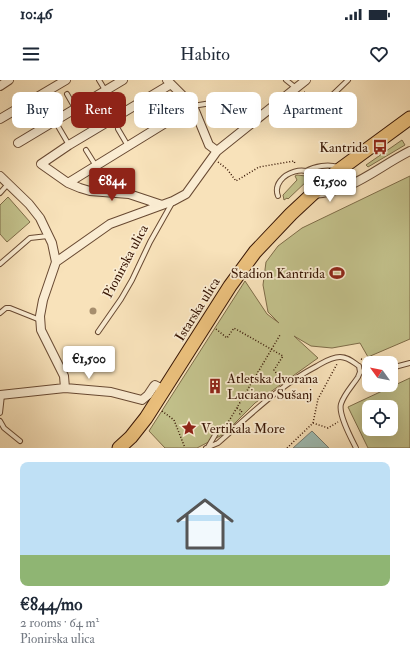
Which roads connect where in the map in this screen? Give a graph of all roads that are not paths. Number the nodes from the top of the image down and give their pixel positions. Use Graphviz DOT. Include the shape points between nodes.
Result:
graph roads {
  1 [pos="9,80"];
  2 [pos="66,80"];
  3 [pos="99,80"];
  4 [pos="123,80"];
  5 [pos="286,80"];
  6 [pos="306,80"];
  7 [pos="348,80"];
  8 [pos="169,82"];
  9 [pos="0,86"];
  10 [pos="298,89"];
  11 [pos="105,90"];
  12 [pos="102,92"];
  13 [pos="157,92"];
  14 [pos="179,92"];
  15 [pos="336,92"];
  16 [pos="67,94"];
  17 [pos="71,102"];
  18 [pos="134,106"];
  19 [pos="198,118"];
  20 [pos="410,118"];
  21 [pos="0,119"];
  22 [pos="44,128"];
  23 [pos="59,128"];
  24 [pos="158,128"];
  25 [pos="118,129"];
  26 [pos="18,144"];
  27 [pos="69,145"];
  28 [pos="128,146"];
  29 [pos="86,150"];
  30 [pos="410,151"];
  31 [pos="216,155"];
  32 [pos="96,166"];
  33 [pos="341,168"];
  34 [pos="306,171"];
  35 [pos="0,176"];
  36 [pos="329,179"];
  37 [pos="68,183"];
  38 [pos="9,184"];
  39 [pos="344,187"];
  40 [pos="0,193"];
  41 [pos="313,193"];
  42 [pos="278,196"];
  43 [pos="173,201"];
  44 [pos="162,205"];
  45 [pos="48,236"];
  46 [pos="56,262"];
  47 [pos="0,264"];
  48 [pos="0,313"];
  49 [pos="40,320"];
  50 [pos="98,332"];
  51 [pos="410,363"];
  52 [pos="398,366"];
  53 [pos="360,372"];
  54 [pos="65,388"];
  55 [pos="164,390"];
  56 [pos="1,395"];
  57 [pos="0,413"];
  58 [pos="0,421"];
  59 [pos="217,431"];
  60 [pos="20,441"];
  61 [pos="120,448"];
  62 [pos="207,448"];
  63 [pos="356,448"];
  1 -- 9 [label="street"];
  2 -- 21 [label="street"];
  3 -- 11 [label="lane"];
  4 -- 11 [label="street"];
  5 -- 10 [label="lane"];
  6 -- 10 [label="street, Pionirska ulica"];
  7 -- 15 [label="lane"];
  8 -- 13 [label="street"];
  8 -- 14 [label="street"];
  10 -- 31 [label="street, Pionirska ulica"];
  11 -- 12 [label="street"];
  16 -- 17 [label="lane"];
  18 -- 27 [label="street"];
  19 -- 31 [label="street"];
  20 -- 33 [label="main road, Istarska ulica"];
  22 -- 26 [label="street"];
  23 -- 27 [label="lane"];
  24 -- 28 [label="street"];
  25 -- 28 [label="lane"];
  27 -- 37 [label="street" via="42,164"];
  28 -- 32 [label="street"];
  29 -- 32 [label="lane"];
  30 -- 39 [label="street" via="364,179"];
  31 -- 43 [label="street, Pionirska ulica" via="186,194"];
  32 -- 37 [label="street"];
  33 -- 34 [label="lane" via="329,165"];
  33 -- 36 [label="main road, Istarska ulica"];
  34 -- 41 [label="lane" via="315,178"];
  34 -- 42 [label="lane" via="295,171 286,175 278,186"];
  35 -- 38 [label="street"];
  36 -- 39 [label="street"];
  36 -- 41 [label="main road, Istarska ulica"];
  37 -- 44 [label="street" via="90,191 129,194"];
  38 -- 40 [label="lane"];
  38 -- 45 [label="street" via="40,218"];
  39 -- 41 [label="street" via="328,193"];
  41 -- 55 [label="main road, Istarska ulica" via="242,268"];
  43 -- 44 [label="street, Pionirska ulica"];
  43 -- 50 [label="lane, Pionirska ulica" via="132,280"];
  44 -- 46 [label="street, Pionirska ulica" via="110,224"];
  45 -- 46 [label="street"];
  45 -- 47 [label="lane" via="30,238"];
  46 -- 49 [label="street" via="43,300"];
  48 -- 49 [label="lane" via="10,308"];
  49 -- 54 [label="street" via="41,330 64,376"];
  51 -- 52 [label="lane"];
  53 -- 62 [label="lane" via="359,366 350,359 332,358 285,385 218,443"];
  53 -- 63 [label="lane" via="341,404 343,419"];
  54 -- 55 [label="street" via="111,392 142,400 155,385"];
  54 -- 56 [label="street"];
  55 -- 61 [label="main road, Istarska ulica" via="137,430"];
  56 -- 57 [label="lane"];
  58 -- 60 [label="lane" via="4,428"];
  59 -- 62 [label="lane"];
}
